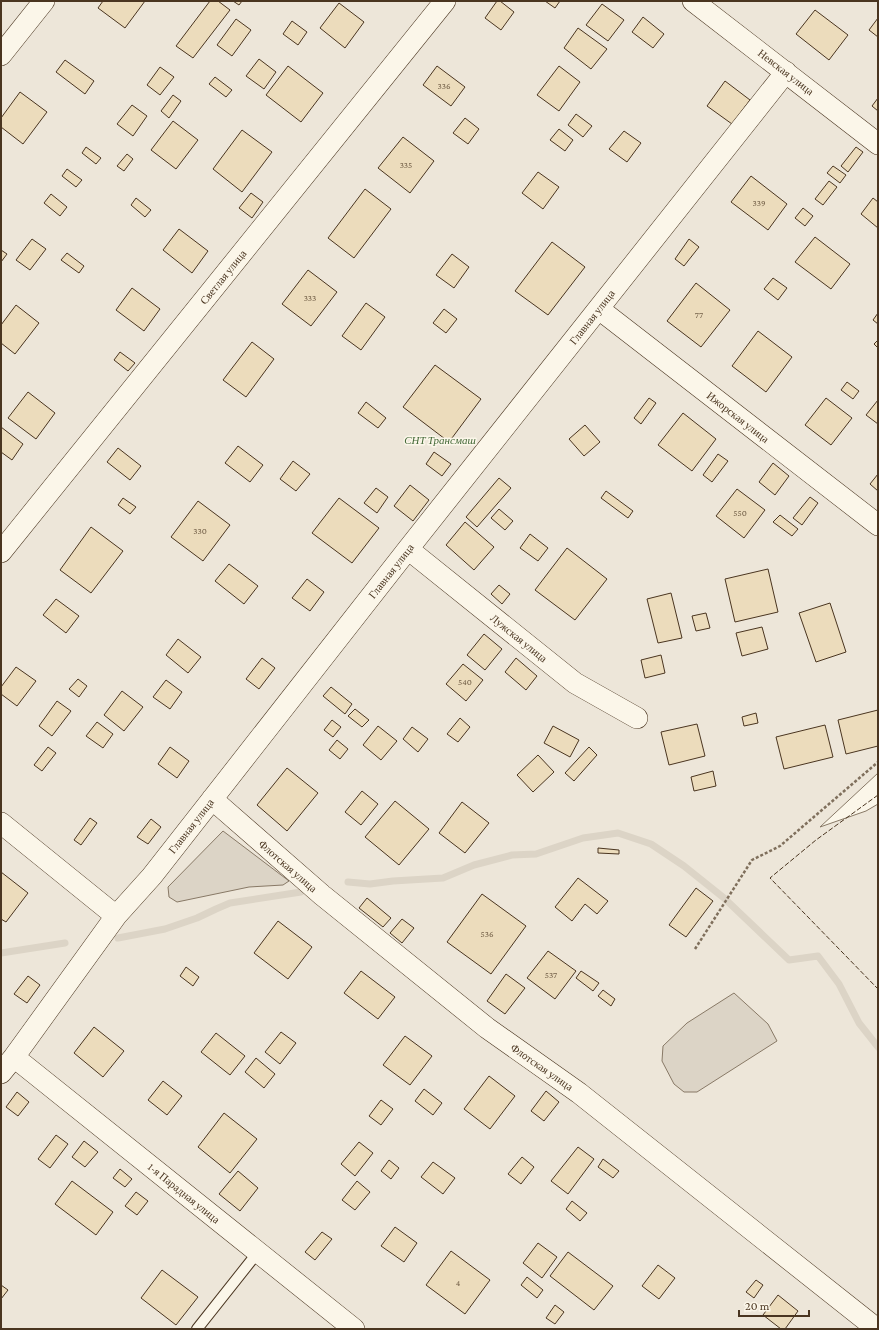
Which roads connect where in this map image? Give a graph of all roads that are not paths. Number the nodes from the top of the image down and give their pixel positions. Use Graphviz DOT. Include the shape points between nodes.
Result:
graph roads {
  1 [pos="44,1"];
  2 [pos="445,1"];
  3 [pos="693,1"];
  4 [pos="1,55"];
  5 [pos="786,72"];
  6 [pos="878,144"];
  7 [pos="599,309"];
  8 [pos="878,525"];
  9 [pos="408,549"];
  10 [pos="1,552"];
  11 [pos="636,718"];
  12 [pos="212,799"];
  13 [pos="1,823"];
  14 [pos="116,916"];
  15 [pos="14,1057"];
  16 [pos="1,1073"];
  17 [pos="258,1252"];
  18 [pos="197,1329"];
  19 [pos="354,1329"];
  20 [pos="877,1329"];
  1 -- 4 [label="street"];
  2 -- 10 [label="street, Светлая улица"];
  3 -- 5 [label="street, Невская улица"];
  5 -- 6 [label="street, Невская улица"];
  5 -- 7 [label="street, Главная улица"];
  7 -- 8 [label="street, Ижорская улица"];
  7 -- 9 [label="street, Главная улица"];
  9 -- 11 [label="street, Лужская улица" via="575,683"];
  9 -- 12 [label="street, Главная улица"];
  12 -- 14 [label="street, Главная улица" via="152,876"];
  12 -- 20 [label="street, Флотская улица" via="322,895 488,1028 579,1093"];
  13 -- 14 [label="street"];
  14 -- 15 [label="street, Главная улица"];
  15 -- 16 [label="street, Главная улица"];
  15 -- 17 [label="street, 1-я Парадная улица"];
  17 -- 18 [label="lane"];
  17 -- 19 [label="street, 1-я Парадная улица"];
}
